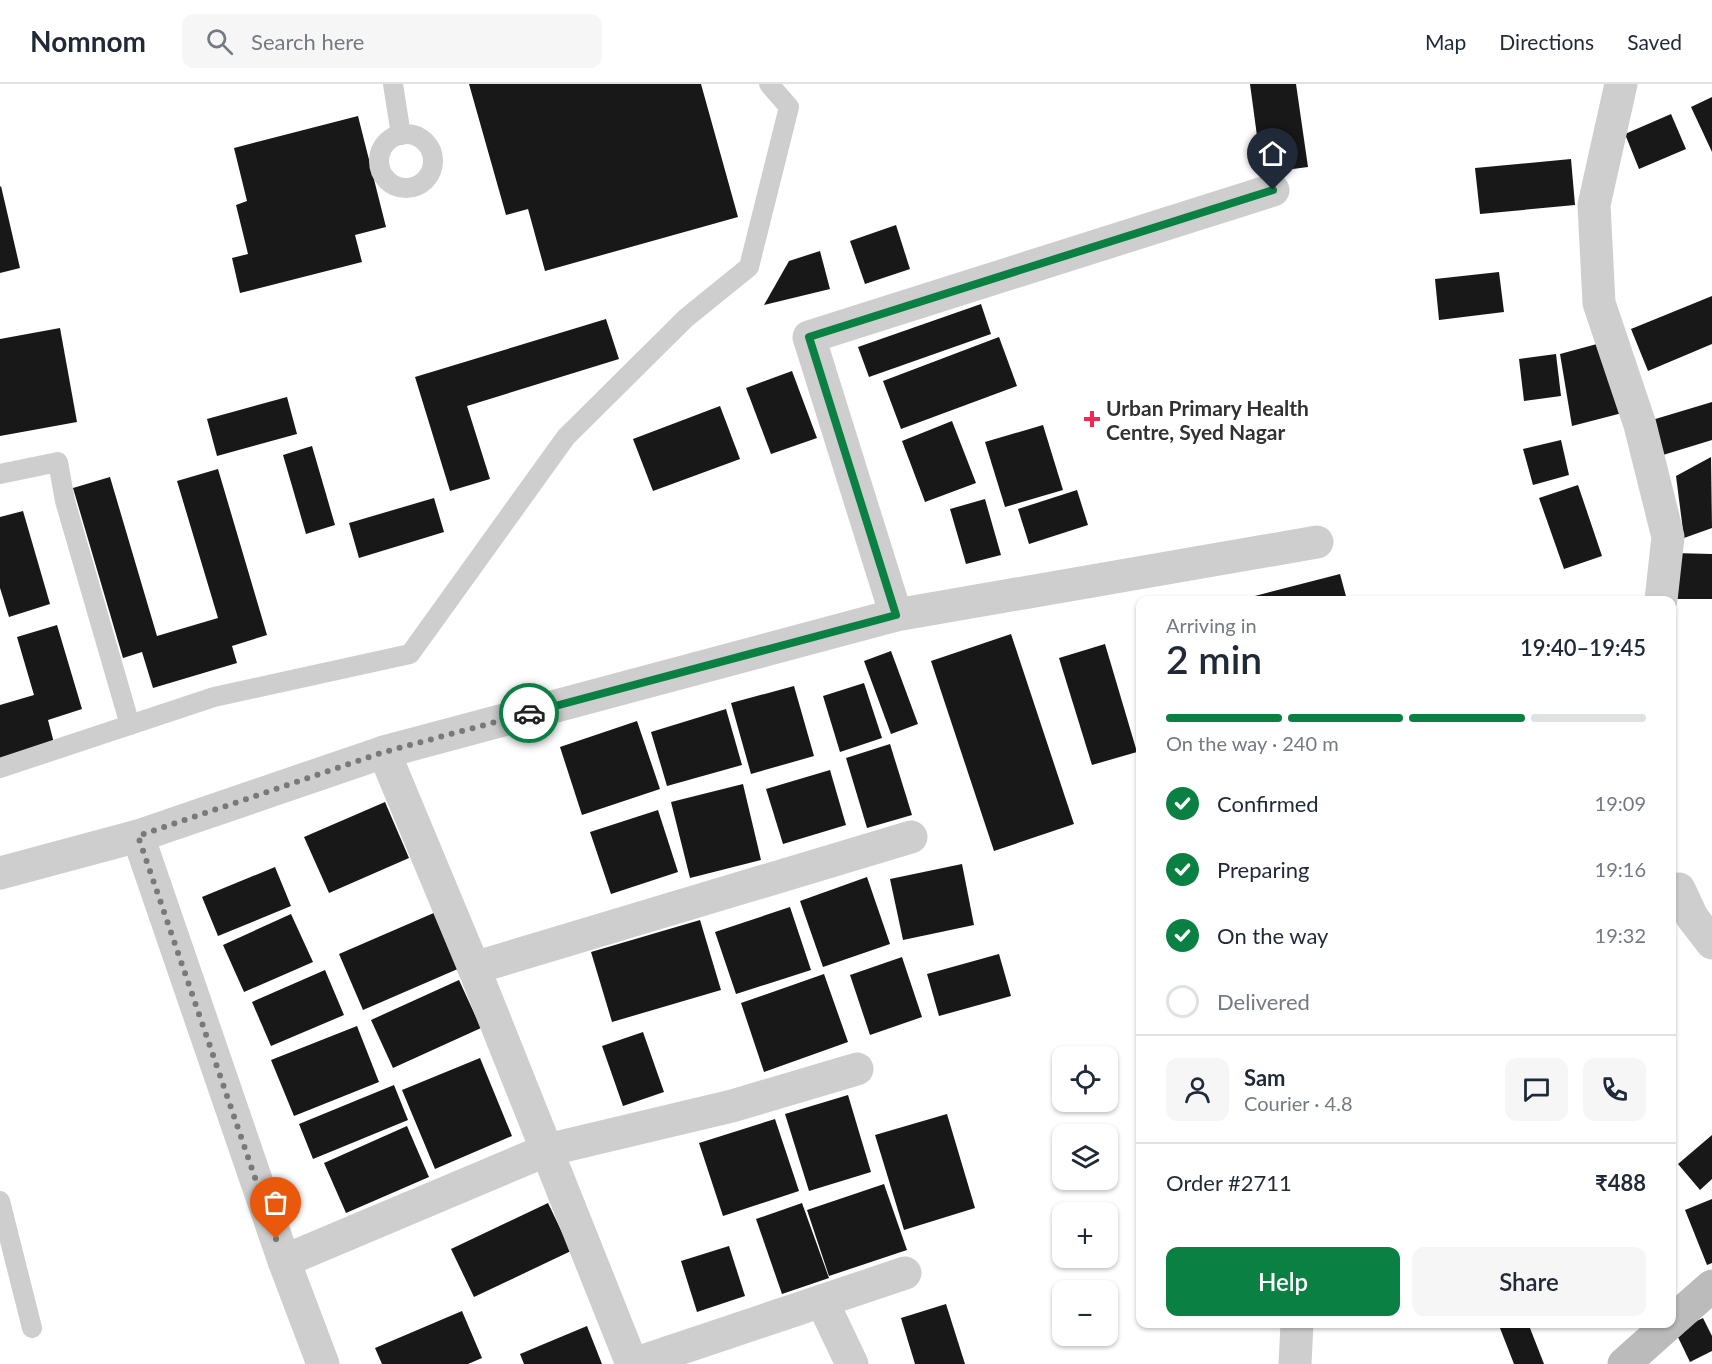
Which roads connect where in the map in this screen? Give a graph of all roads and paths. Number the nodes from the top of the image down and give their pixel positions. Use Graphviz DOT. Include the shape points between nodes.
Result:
graph roads {
  1 [pos="393,84"];
  2 [pos="769,84"];
  3 [pos="1621,84"];
  4 [pos="401,135"];
  5 [pos="1273,190"];
  6 [pos="0,474"];
  7 [pos="1317,542"];
  8 [pos="1661,596"];
  9 [pos="896,615"];
  10 [pos="130,725"];
  11 [pos="384,752"];
  12 [pos="0,768"];
  13 [pos="138,836"];
  14 [pos="911,837"];
  15 [pos="0,873"];
  16 [pos="1676,890"];
  17 [pos="1712,943"];
  18 [pos="474,968"];
  19 [pos="857,1069"];
  20 [pos="547,1150"];
  21 [pos="0,1201"];
  22 [pos="284,1261"];
  23 [pos="904,1273"];
  24 [pos="1712,1286"];
  25 [pos="822,1301"];
  26 [pos="1676,1318"];
  27 [pos="32,1328"];
  28 [pos="1297,1328"];
  29 [pos="1664,1328"];
  30 [pos="323,1364"];
  31 [pos="633,1364"];
  32 [pos="852,1364"];
  33 [pos="1294,1364"];
  34 [pos="1624,1364"];
  1 -- 4 [label="lane"];
  2 -- 10 [label="lane" via="789,107 749,267 686,318 566,437 410,654 214,698"];
  3 -- 8 [label="street" via="1594,205 1599,303 1640,425 1668,537"];
  5 -- 9 [label="street" via="809,337"];
  6 -- 10 [label="lane" via="58,462 65,501"];
  7 -- 9 [label="street"];
  9 -- 11 [label="street"];
  10 -- 12 [label="lane"];
  11 -- 13 [label="street"];
  11 -- 18 [label="street"];
  13 -- 15 [label="street"];
  13 -- 22 [label="street"];
  14 -- 18 [label="street"];
  16 -- 17 [label="street" via="1679,889 1692,917"];
  18 -- 20 [label="street"];
  19 -- 20 [label="street" via="732,1106"];
  20 -- 22 [label="street"];
  20 -- 31 [label="street"];
  21 -- 27 [label="lane"];
  22 -- 30 [label="street"];
  23 -- 25 [label="street"];
  24 -- 26 [label="street"];
  25 -- 31 [label="street"];
  25 -- 32 [label="street"];
  28 -- 33 [label="street"];
  29 -- 34 [label="street"];
}
